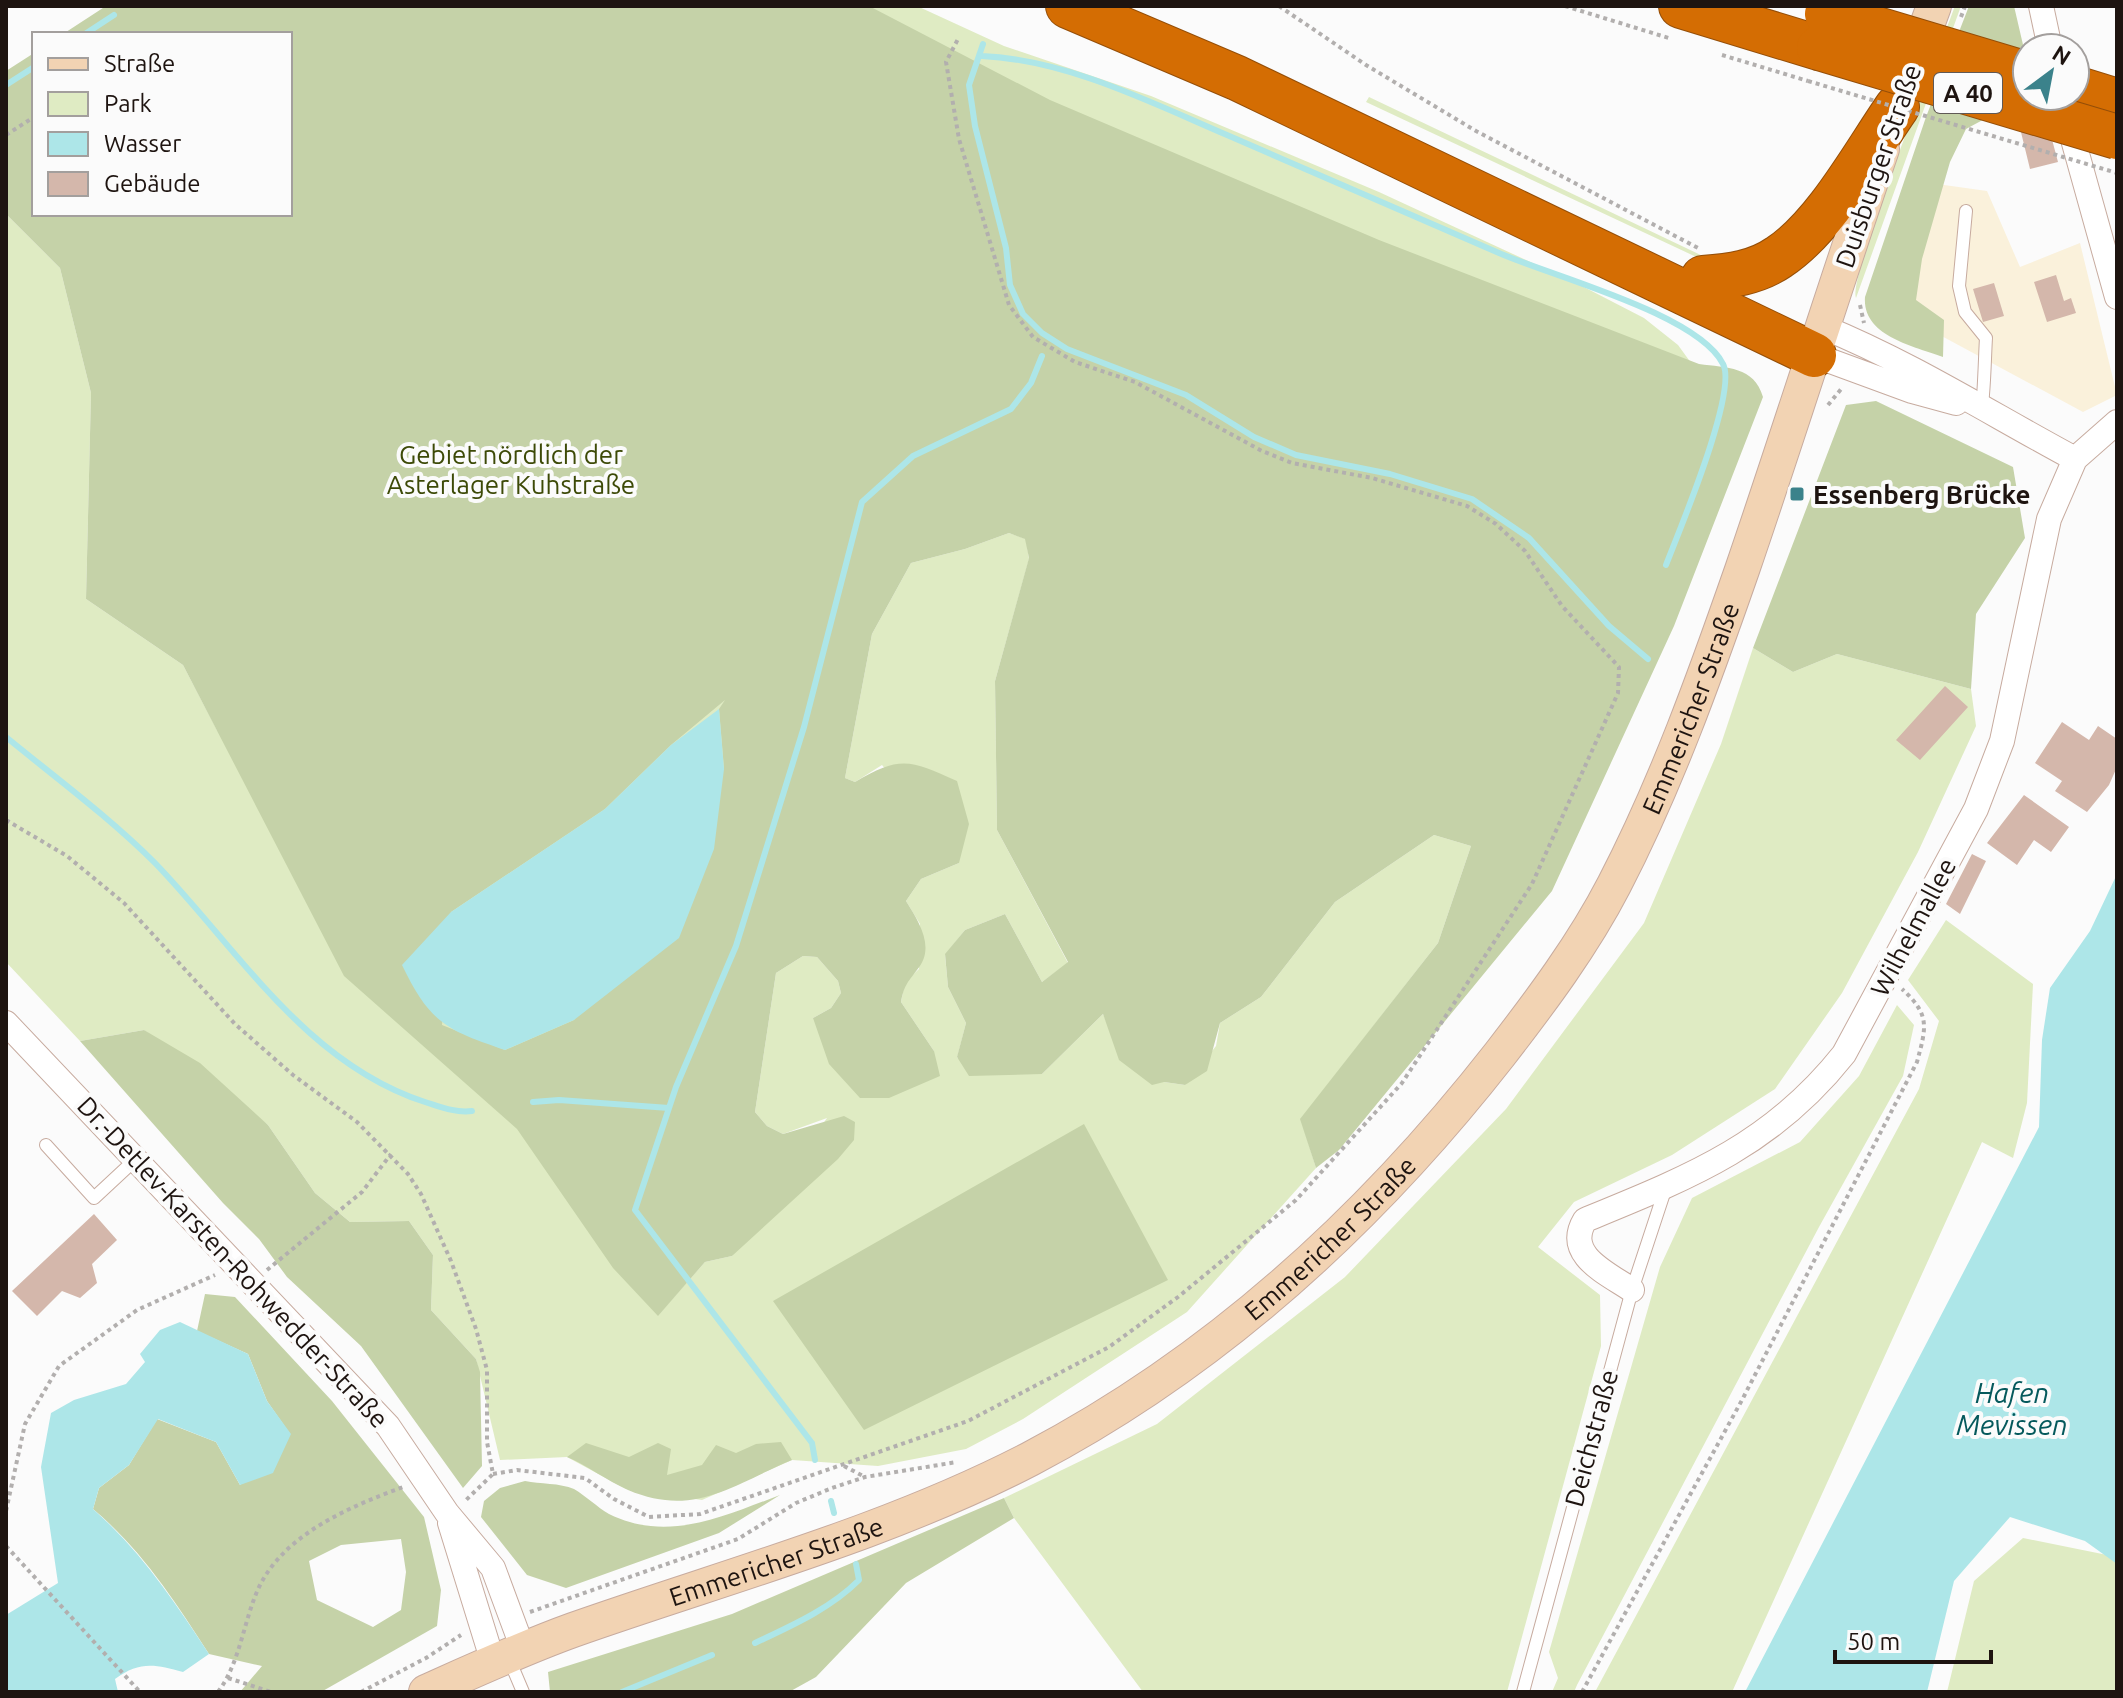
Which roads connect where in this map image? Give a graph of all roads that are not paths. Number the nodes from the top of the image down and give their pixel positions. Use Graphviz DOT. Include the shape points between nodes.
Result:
graph roads {
  1 [pos="1068,6"];
  2 [pos="1103,6"];
  3 [pos="1681,6"];
  4 [pos="1934,6"];
  5 [pos="2041,6"];
  6 [pos="2047,32"];
  7 [pos="1814,37"];
  8 [pos="2011,71"];
  9 [pos="2091,93"];
  10 [pos="2117,101"];
  11 [pos="1897,107"];
  12 [pos="2066,112"];
  13 [pos="2117,137"];
  14 [pos="1966,211"];
  15 [pos="1706,266"];
  16 [pos="2117,297"];
  17 [pos="1829,350"];
  18 [pos="1981,410"];
  19 [pos="2117,422"];
  20 [pos="2075,459"];
  21 [pos="6,1023"];
  22 [pos="46,1145"];
  23 [pos="137,1158"];
  24 [pos="1666,1187"];
  25 [pos="1632,1290"];
  26 [pos="508,1656"];
  27 [pos="426,1692"];
  28 [pos="523,1692"];
  29 [pos="1523,1692"];
  1 -- 17 [label="highway" via="1237,78"];
  2 -- 15 [label="highway"];
  3 -- 7 [label="highway, A 40"];
  4 -- 11 [label="main road, Duisburger Straße"];
  5 -- 6 [label="street"];
  7 -- 8 [label="highway, A 40, bridge"];
  7 -- 13 [label="highway, A 40, bridge"];
  9 -- 10 [label="highway"];
  11 -- 15 [label="highway" via="1801,239 1779,258 1755,270"];
  11 -- 17 [label="main road, Duisburger Straße"];
  12 -- 16 [label="street"];
  14 -- 18 [label="lane" via="1959,286 1965,312 1986,338"];
  15 -- 17 [label="highway"];
  17 -- 18 [label="street" via="1912,391"];
  17 -- 18 [label="street" via="1919,371"];
  17 -- 26 [label="main road, Emmericher Straße" via="1686,722 1612,890 1543,999 1504,1049 1408,1166 1352,1223 1244,1319 1145,1391 1029,1459 905,1516"];
  18 -- 20 [label="street"];
  19 -- 20 [label="street, Wilhelmallee"];
  20 -- 24 [label="street, Wilhelmallee" via="2049,519 2002,741 1976,809 1888,977 1844,1054 1817,1088 1748,1145"];
  21 -- 23 [label="street, Dr.-Detlev-Karsten-Rohwedder-Straße"];
  22 -- 23 [label="lane" via="94,1198"];
  23 -- 26 [label="street, Dr.-Detlev-Karsten-Rohwedder-Straße" via="388,1426 447,1513"];
  24 -- 25 [label="lane, Deichstraße"];
  24 -- 25 [label="street, Wilhelmallee" via="1585,1220 1579,1230 1579,1248 1588,1261"];
  25 -- 29 [label="lane, Deichstraße"];
  26 -- 27 [label="main road, Emmericher Straße"];
  26 -- 28 [label="lane"];
}
